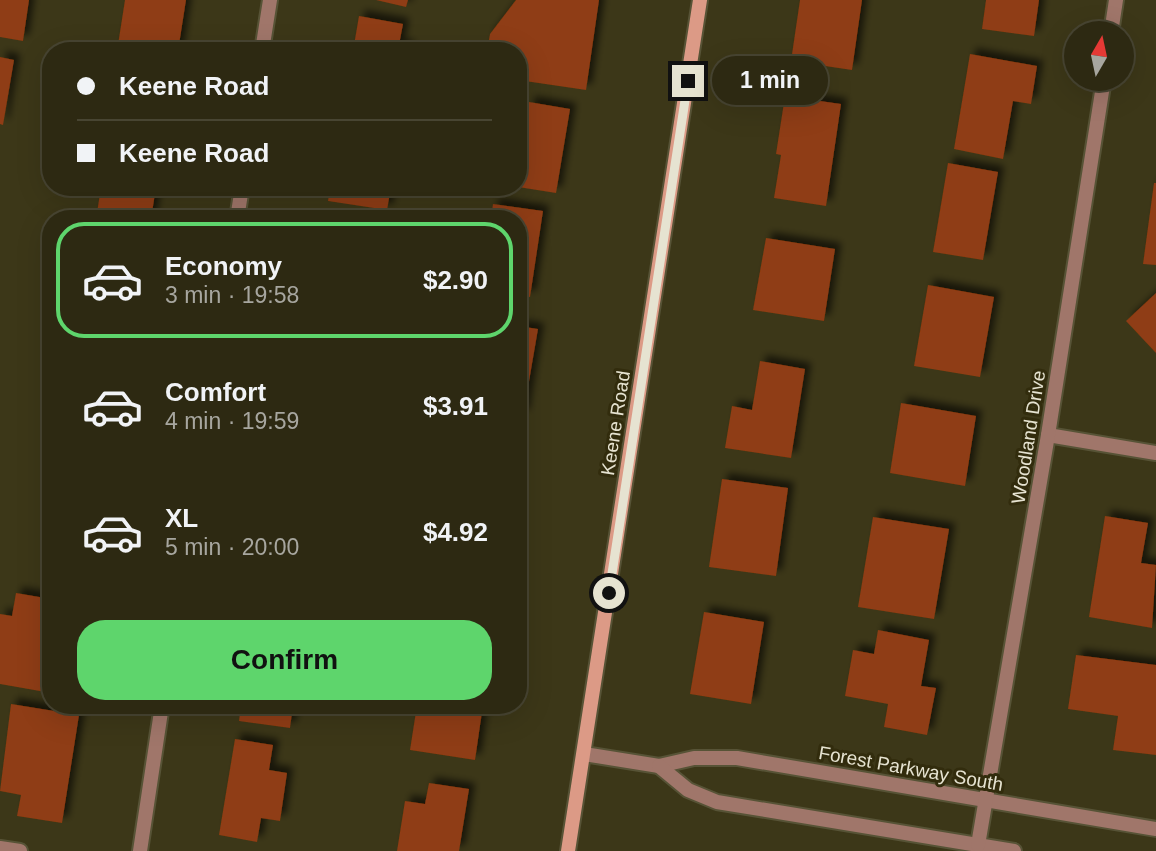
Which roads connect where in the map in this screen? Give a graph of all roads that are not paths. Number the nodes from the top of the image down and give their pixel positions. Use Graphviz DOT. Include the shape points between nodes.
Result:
graph roads {
  1 [pos="270,0"];
  2 [pos="700,0"];
  3 [pos="1116,0"];
  4 [pos="1113,21"];
  5 [pos="263,42"];
  6 [pos="1102,91"];
  7 [pos="1048,435"];
  8 [pos="1156,453"];
  9 [pos="161,714"];
  10 [pos="584,754"];
  11 [pos="659,766"];
  12 [pos="985,800"];
  13 [pos="1156,829"];
  14 [pos="978,845"];
  15 [pos="0,848"];
  16 [pos="20,851"];
  17 [pos="140,851"];
  18 [pos="568,851"];
  19 [pos="1014,851"];
  1 -- 5 [label="street"];
  2 -- 10 [label="main road, Keene Road"];
  3 -- 4 [label="street"];
  6 -- 7 [label="street, Woodland Drive"];
  7 -- 8 [label="street"];
  7 -- 12 [label="street, Woodland Drive"];
  9 -- 17 [label="street"];
  10 -- 11 [label="street, Forest Parkway South"];
  10 -- 18 [label="main road, Keene Road"];
  11 -- 12 [label="street, Forest Parkway South" via="694,758 737,758"];
  11 -- 14 [label="street" via="688,790 717,802"];
  12 -- 13 [label="street, Forest Parkway South"];
  12 -- 14 [label="street, Woodland Drive"];
  14 -- 19 [label="street"];
  15 -- 16 [label="street"];
}
